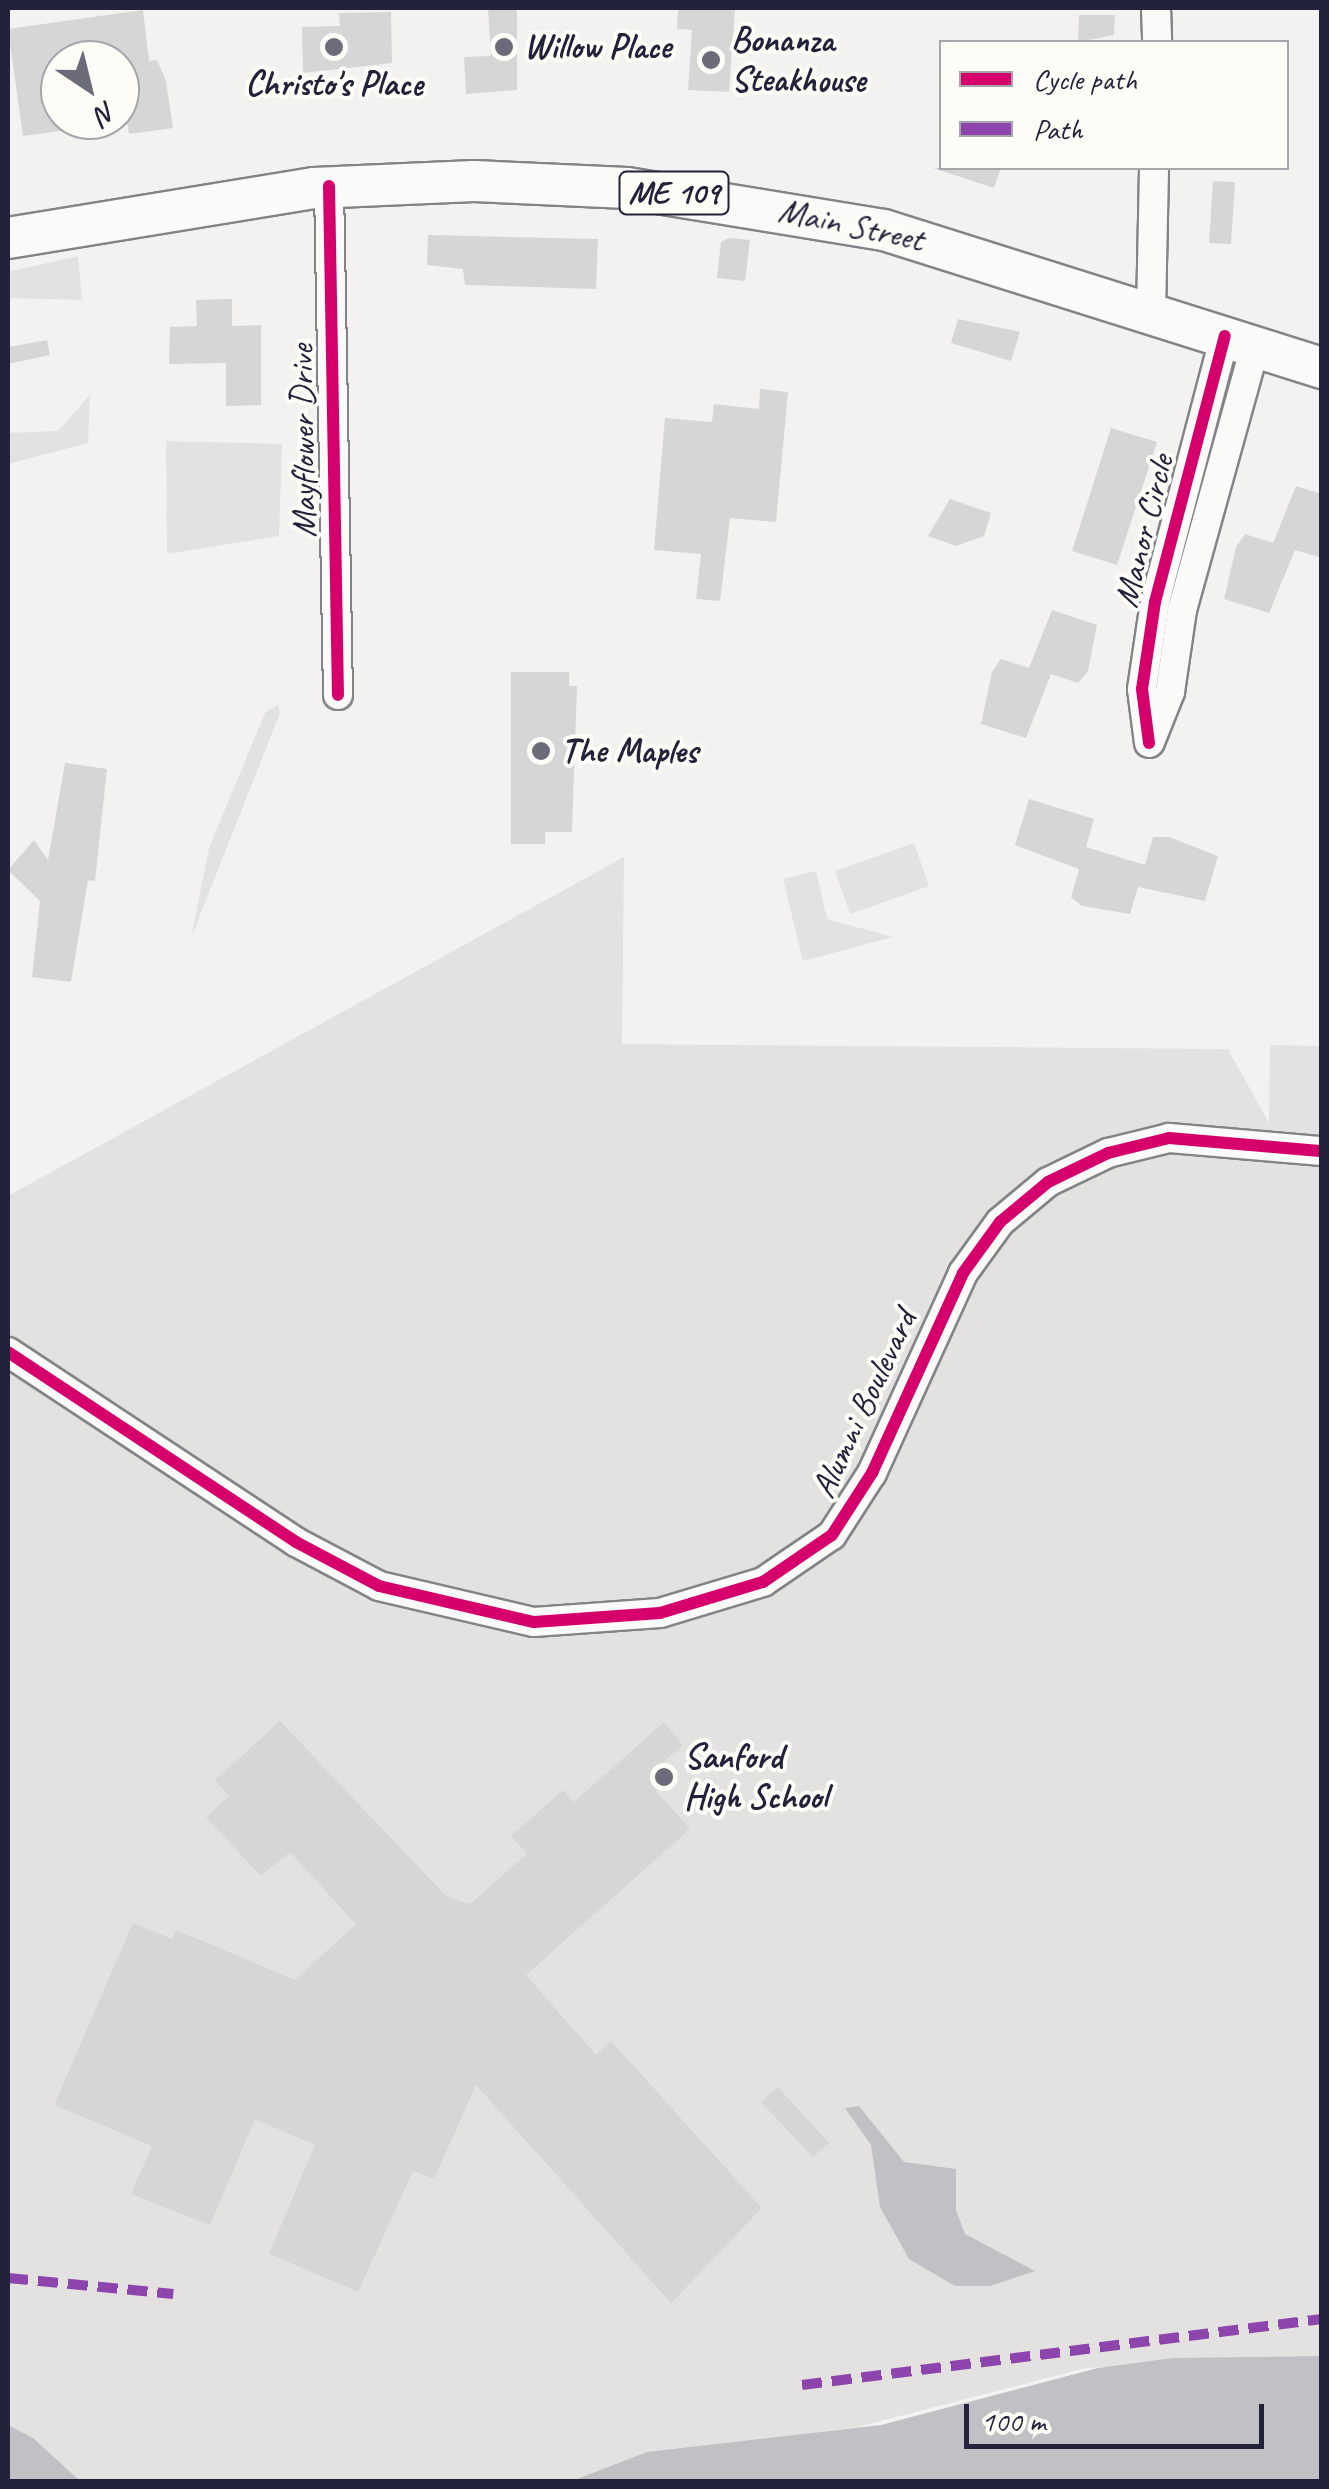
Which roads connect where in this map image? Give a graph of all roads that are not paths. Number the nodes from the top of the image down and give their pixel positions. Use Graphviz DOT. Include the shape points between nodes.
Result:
graph roads {
  1 [pos="1156,8"];
  2 [pos="1157,40"];
  3 [pos="1154,170"];
  4 [pos="329,186"];
  5 [pos="8,238"];
  6 [pos="1151,313"];
  7 [pos="1240,341"];
  8 [pos="1322,368"];
  9 [pos="338,695"];
  10 [pos="1322,1151"];
  11 [pos="8,1352"];
  1 -- 2 [label="street"];
  3 -- 6 [label="street"];
  4 -- 5 [label="highway, Main Street / ME 109"];
  4 -- 6 [label="highway, Main Street / ME 109" via="550,183 725,200 917,238"];
  4 -- 9 [label="street, Mayflower Drive"];
  6 -- 7 [label="highway, Main Street / ME 109"];
  7 -- 7 [label="street, Manor Circle" via="1154,602 1142,689 1149,743 1170,692"];
  7 -- 8 [label="highway, Main Street / ME 109"];
  10 -- 11 [label="street, Alumni Boulevard" via="1169,1138 1108,1154 1048,1182 1000,1222 963,1273 872,1473 832,1534 763,1582 660,1613 534,1622 379,1586 296,1542"];
}
